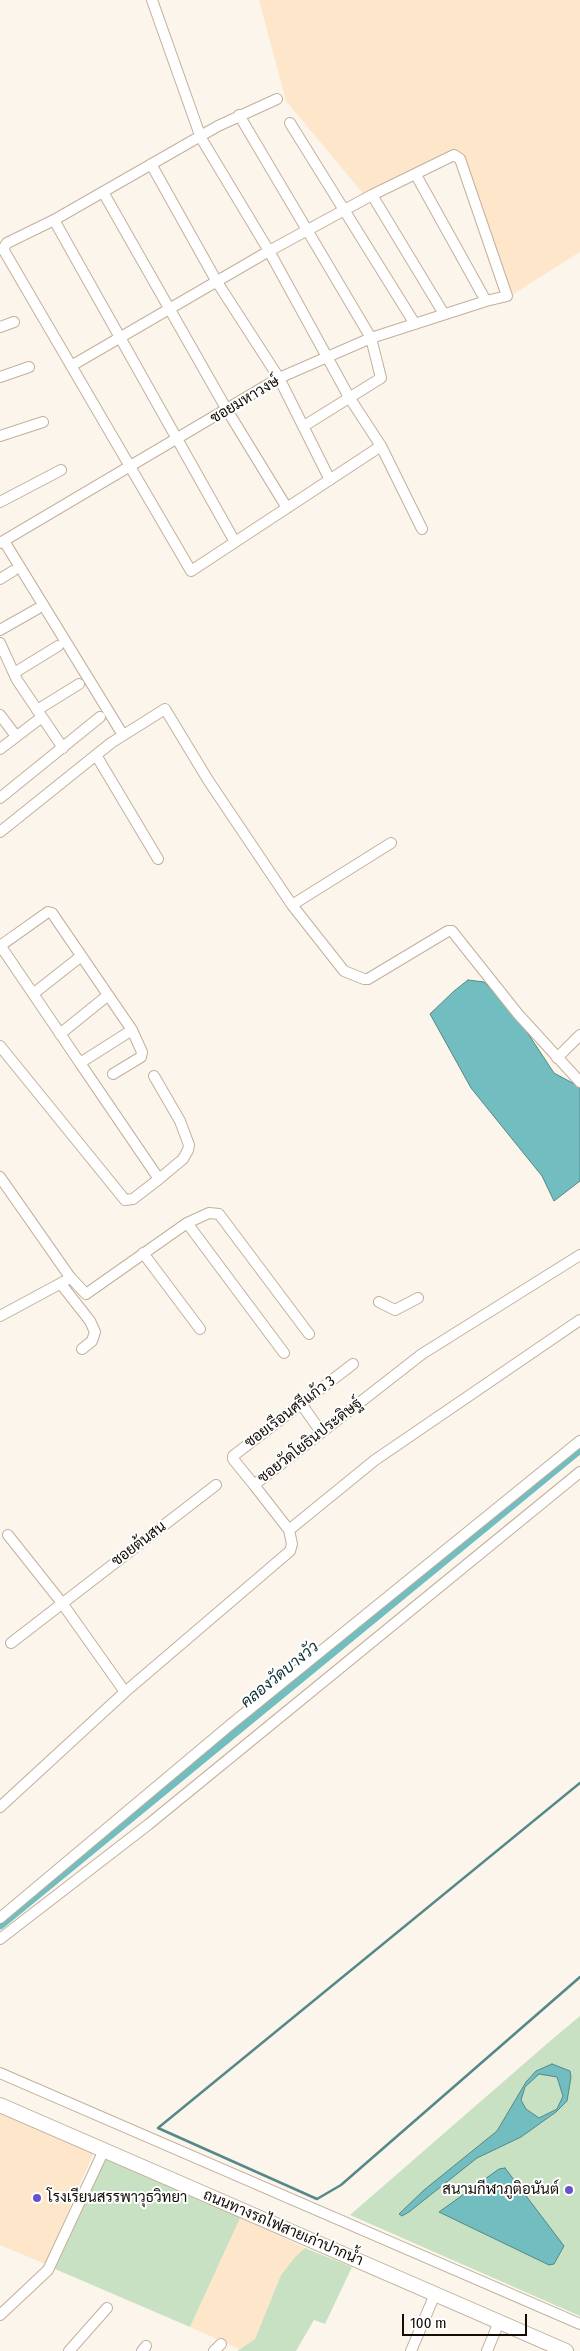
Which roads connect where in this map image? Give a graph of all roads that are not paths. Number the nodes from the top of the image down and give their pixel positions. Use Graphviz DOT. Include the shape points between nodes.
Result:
graph roads {
  1 [pos="152,0"];
  2 [pos="277,99"];
  3 [pos="240,117"];
  4 [pos="290,123"];
  5 [pos="200,137"];
  6 [pos="151,164"];
  7 [pos="416,175"];
  8 [pos="103,192"];
  9 [pos="372,195"];
  10 [pos="343,212"];
  11 [pos="54,220"];
  12 [pos="308,231"];
  13 [pos="269,251"];
  14 [pos="217,282"];
  15 [pos="486,301"];
  16 [pos="168,310"];
  17 [pos="444,314"];
  18 [pos="14,322"];
  19 [pos="415,324"];
  20 [pos="0,327"];
  21 [pos="120,337"];
  22 [pos="371,338"];
  23 [pos="328,357"];
  24 [pos="71,366"];
  25 [pos="29,367"];
  26 [pos="0,377"];
  27 [pos="279,378"];
  28 [pos="349,397"];
  29 [pos="227,410"];
  30 [pos="43,422"];
  31 [pos="304,426"];
  32 [pos="0,436"];
  33 [pos="179,439"];
  34 [pos="381,446"];
  35 [pos="130,466"];
  36 [pos="61,470"];
  37 [pos="330,480"];
  38 [pos="0,502"];
  39 [pos="287,508"];
  40 [pos="422,529"];
  41 [pos="2,542"];
  42 [pos="235,542"];
  43 [pos="13,571"];
  44 [pos="0,578"];
  45 [pos="37,609"];
  46 [pos="0,630"];
  47 [pos="0,643"];
  48 [pos="58,646"];
  49 [pos="14,673"];
  50 [pos="79,684"];
  51 [pos="40,713"];
  52 [pos="0,715"];
  53 [pos="100,717"];
  54 [pos="123,735"];
  55 [pos="16,736"];
  56 [pos="62,748"];
  57 [pos="0,749"];
  58 [pos="96,755"];
  59 [pos="0,798"];
  60 [pos="0,832"];
  61 [pos="391,843"];
  62 [pos="158,859"];
  63 [pos="292,905"];
  64 [pos="0,946"];
  65 [pos="80,957"];
  66 [pos="33,994"];
  67 [pos="107,996"];
  68 [pos="132,1030"];
  69 [pos="60,1034"];
  70 [pos="580,1035"];
  71 [pos="0,1046"];
  72 [pos="557,1058"];
  73 [pos="80,1063"];
  74 [pos="113,1074"];
  75 [pos="154,1076"];
  76 [pos="580,1082"];
  77 [pos="0,1177"];
  78 [pos="159,1179"];
  79 [pos="187,1223"];
  80 [pos="143,1253"];
  81 [pos="580,1255"];
  82 [pos="70,1277"];
  83 [pos="61,1284"];
  84 [pos="418,1298"];
  85 [pos="379,1302"];
  86 [pos="0,1316"];
  87 [pos="580,1320"];
  88 [pos="200,1329"];
  89 [pos="309,1334"];
  90 [pos="82,1349"];
  91 [pos="284,1353"];
  92 [pos="353,1364"];
  93 [pos="302,1405"];
  94 [pos="321,1432"];
  95 [pos="580,1441"];
  96 [pos="580,1472"];
  97 [pos="254,1485"];
  98 [pos="216,1486"];
  99 [pos="289,1530"];
  100 [pos="8,1535"];
  101 [pos="62,1603"];
  102 [pos="12,1643"];
  103 [pos="125,1692"];
  104 [pos="0,1807"];
  105 [pos="0,1918"];
  106 [pos="0,1939"];
  107 [pos="0,2073"];
  108 [pos="0,2105"];
  109 [pos="104,2150"];
  110 [pos="435,2294"];
  111 [pos="108,2308"];
  112 [pos="0,2315"];
  113 [pos="499,2322"];
  114 [pos="580,2324"];
  115 [pos="68,2351"];
  116 [pos="410,2351"];
  117 [pos="487,2351"];
  118 [pos="566,2351"];
  1 -- 5 [label="street"];
  2 -- 3 [label="street"];
  3 -- 5 [label="street"];
  3 -- 12 [label="street"];
  4 -- 10 [label="street"];
  5 -- 6 [label="street"];
  5 -- 13 [label="street"];
  6 -- 8 [label="street"];
  6 -- 14 [label="street"];
  7 -- 9 [label="street"];
  7 -- 15 [label="street"];
  7 -- 15 [label="street, ซอยมหาวงษ์" via="454,155 460,159 507,296"];
  8 -- 11 [label="street"];
  8 -- 16 [label="street"];
  9 -- 10 [label="street"];
  9 -- 17 [label="street"];
  10 -- 12 [label="street"];
  10 -- 19 [label="street"];
  11 -- 21 [label="street"];
  11 -- 24 [label="street" via="6,242 3,248"];
  12 -- 13 [label="street"];
  12 -- 22 [label="street"];
  13 -- 14 [label="street"];
  13 -- 23 [label="street"];
  14 -- 16 [label="street"];
  14 -- 27 [label="street"];
  15 -- 17 [label="street, ซอยมหาวงษ์"];
  16 -- 21 [label="street"];
  16 -- 29 [label="street"];
  17 -- 19 [label="street, ซอยมหาวงษ์"];
  18 -- 20 [label="street"];
  19 -- 22 [label="street, ซอยมหาวงษ์"];
  21 -- 24 [label="street"];
  21 -- 33 [label="street"];
  22 -- 23 [label="street, ซอยมหาวงษ์"];
  22 -- 28 [label="street" via="381,378"];
  23 -- 27 [label="street, ซอยมหาวงษ์"];
  23 -- 28 [label="street"];
  24 -- 35 [label="street"];
  25 -- 26 [label="street"];
  27 -- 29 [label="street, ซอยมหาวงษ์"];
  27 -- 31 [label="street"];
  28 -- 31 [label="street"];
  28 -- 34 [label="street"];
  29 -- 33 [label="street, ซอยมหาวงษ์"];
  29 -- 39 [label="street"];
  30 -- 32 [label="street"];
  31 -- 37 [label="street"];
  33 -- 35 [label="street, ซอยมหาวงษ์"];
  33 -- 42 [label="street"];
  34 -- 37 [label="street"];
  34 -- 40 [label="street"];
  35 -- 41 [label="street, ซอยมหาวงษ์"];
  35 -- 42 [label="street" via="191,571"];
  36 -- 38 [label="street"];
  37 -- 39 [label="street"];
  39 -- 42 [label="street"];
  41 -- 54 [label="street"];
  43 -- 44 [label="street"];
  45 -- 46 [label="street"];
  47 -- 49 [label="street"];
  48 -- 49 [label="street"];
  49 -- 51 [label="street"];
  50 -- 51 [label="street"];
  51 -- 55 [label="street"];
  51 -- 56 [label="street"];
  52 -- 55 [label="street"];
  53 -- 56 [label="street"];
  54 -- 58 [label="street"];
  54 -- 63 [label="street" via="165,709 208,780"];
  55 -- 57 [label="street"];
  56 -- 59 [label="street"];
  58 -- 60 [label="street"];
  58 -- 62 [label="street"];
  61 -- 63 [label="street"];
  63 -- 72 [label="street" via="344,970 364,979 452,931"];
  64 -- 65 [label="street" via="50,912"];
  64 -- 66 [label="street"];
  65 -- 66 [label="street"];
  65 -- 67 [label="street"];
  66 -- 69 [label="street"];
  67 -- 68 [label="street"];
  67 -- 69 [label="street"];
  68 -- 73 [label="street"];
  68 -- 74 [label="street" via="142,1056"];
  69 -- 73 [label="street"];
  70 -- 72 [label="street"];
  71 -- 78 [label="street" via="123,1198 133,1199"];
  72 -- 76 [label="street"];
  73 -- 78 [label="street"];
  75 -- 78 [label="street" via="180,1120 189,1145 183,1159"];
  77 -- 82 [label="street"];
  79 -- 80 [label="street"];
  79 -- 89 [label="street" via="209,1213 223,1217"];
  79 -- 91 [label="street"];
  80 -- 82 [label="street" via="86,1294"];
  80 -- 88 [label="street"];
  81 -- 94 [label="street, ซอยวัดโยธินประดิษฐ์" via="422,1354"];
  82 -- 83 [label="street"];
  83 -- 86 [label="street"];
  83 -- 90 [label="street" via="90,1320 95,1332 92,1341"];
  84 -- 85 [label="street" via="395,1310"];
  87 -- 99 [label="street" via="375,1460"];
  92 -- 93 [label="street, ซอยเรือนศรีแก้ว 3"];
  93 -- 94 [label="street"];
  93 -- 97 [label="street, ซอยเรือนศรีแก้ว 3" via="232,1457"];
  94 -- 97 [label="street, ซอยวัดโยธินประดิษฐ์"];
  95 -- 105 [label="street" via="230,1725"];
  96 -- 106 [label="street" via="156,1817"];
  97 -- 99 [label="street, ซอยวัดโยธินประดิษฐ์"];
  98 -- 101 [label="street, ซอยต้นสน"];
  99 -- 103 [label="street" via="292,1544 288,1554"];
  100 -- 101 [label="street"];
  101 -- 102 [label="street, ซอยต้นสน"];
  101 -- 103 [label="street"];
  103 -- 104 [label="street"];
  107 -- 114 [label="street"];
  108 -- 109 [label="main road, ถนนทางรถไฟสายเก่าปากน้ำ"];
  109 -- 110 [label="main road, ถนนทางรถไฟสายเก่าปากน้ำ"];
  109 -- 112 [label="street" via="48,2270"];
  110 -- 113 [label="main road, ถนนทางรถไฟสายเก่าปากน้ำ"];
  110 -- 116 [label="street"];
  111 -- 115 [label="street"];
  113 -- 117 [label="street"];
  113 -- 118 [label="main road, ถนนทางรถไฟสายเก่าปากน้ำ"];
}
